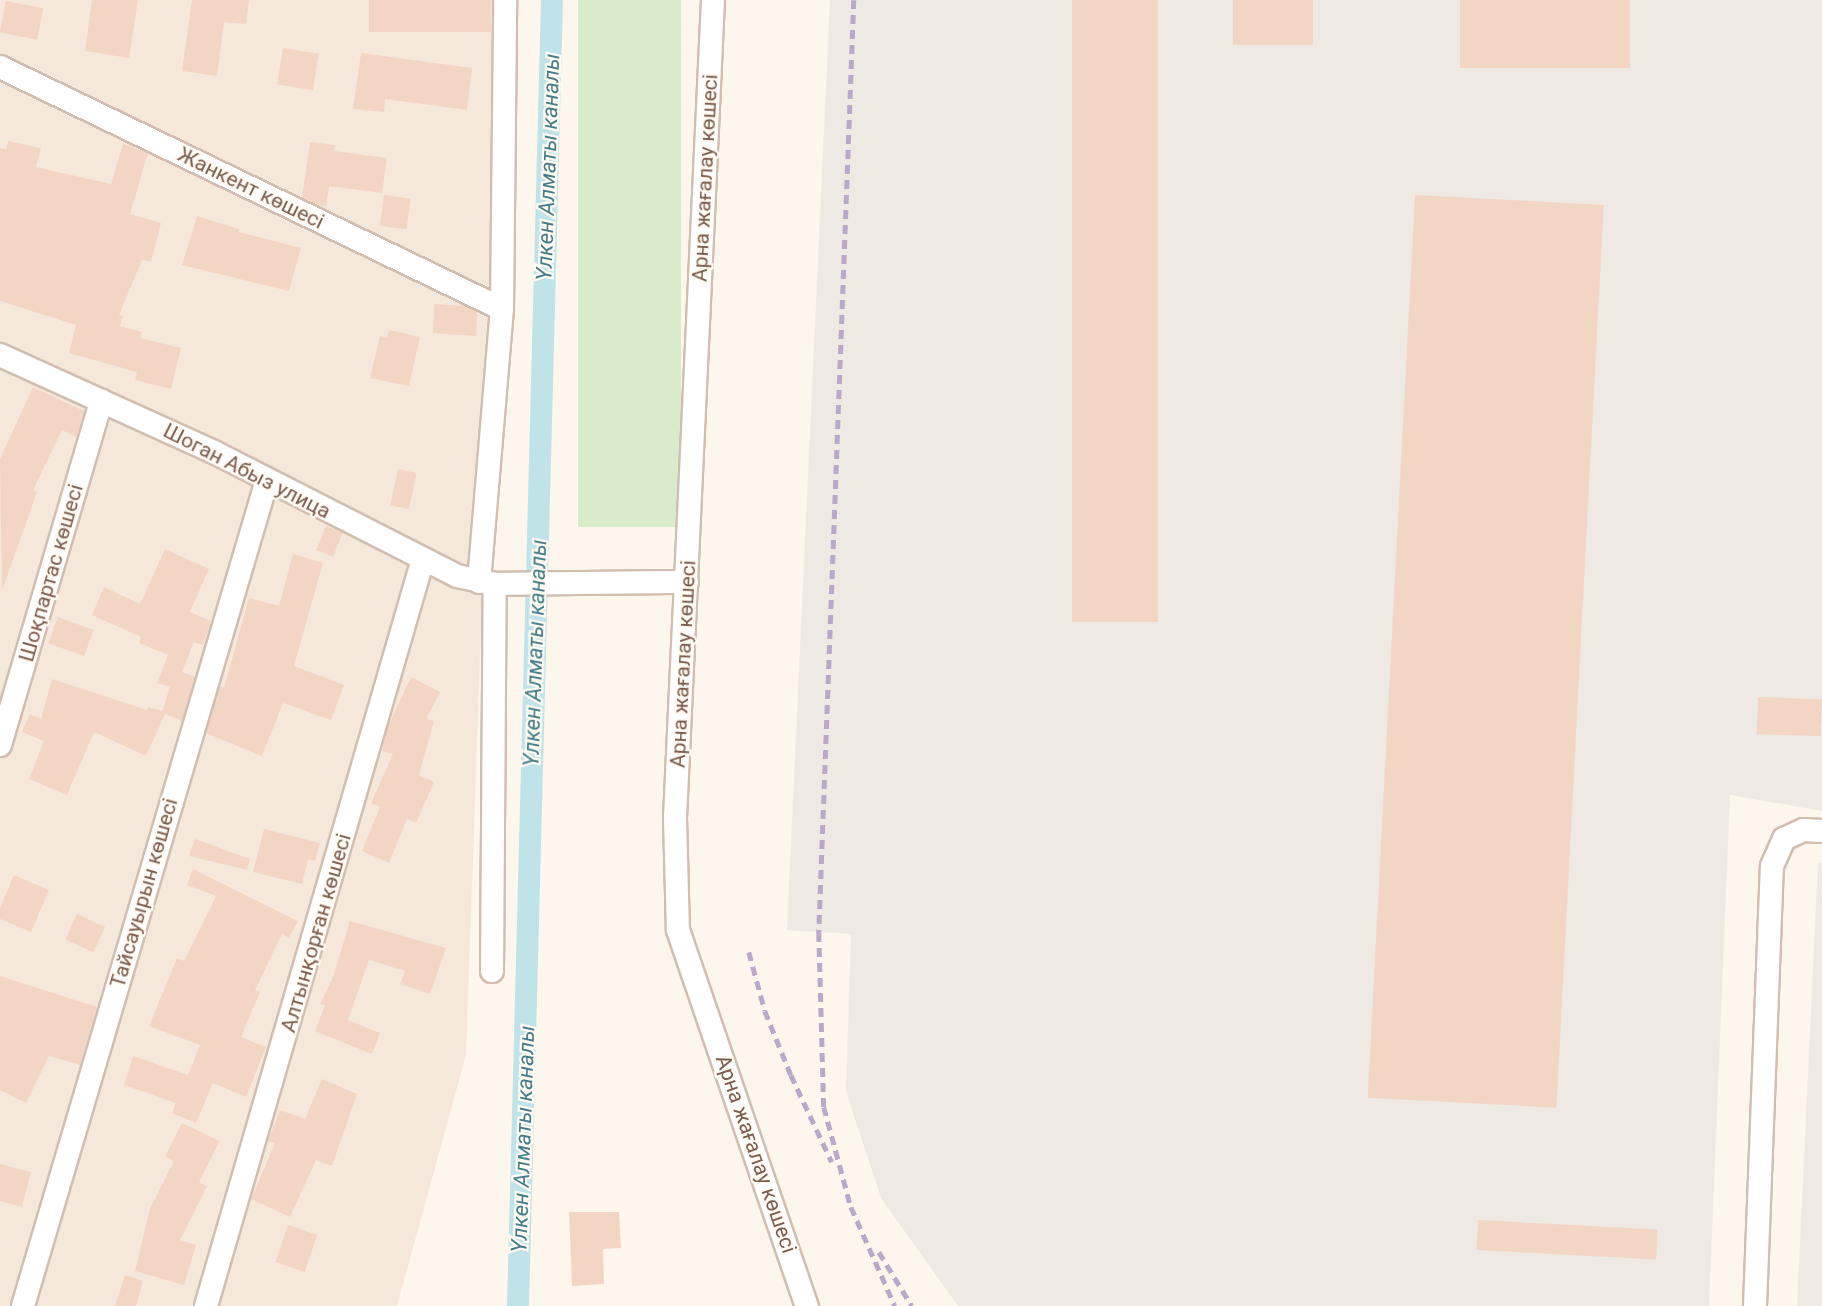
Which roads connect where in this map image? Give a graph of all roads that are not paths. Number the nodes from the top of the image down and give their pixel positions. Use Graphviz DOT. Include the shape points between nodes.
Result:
graph roads {
  1 [pos="505,0"];
  2 [pos="713,0"];
  3 [pos="0,67"];
  4 [pos="502,309"];
  5 [pos="0,355"];
  6 [pos="101,401"];
  7 [pos="267,480"];
  8 [pos="423,559"];
  9 [pos="687,582"];
  10 [pos="487,583"];
  11 [pos="0,745"];
  12 [pos="1822,831"];
  13 [pos="492,971"];
  14 [pos="23,1306"];
  15 [pos="206,1306"];
  16 [pos="807,1306"];
  17 [pos="1755,1306"];
  1 -- 4 [label="street"];
  2 -- 9 [label="street, Арна жағалау көшесі"];
  3 -- 4 [label="street, Жанкент көшесі"];
  4 -- 10 [label="street"];
  5 -- 6 [label="street, Шоган Абыз улица"];
  6 -- 7 [label="street, Шоган Абыз улица"];
  6 -- 11 [label="street, Шоқпартас көшесі"];
  7 -- 8 [label="street, Шоган Абыз улица"];
  7 -- 14 [label="street, Тайсауырын көшесі"];
  8 -- 10 [label="street, Шоган Абыз улица" via="457,576"];
  8 -- 15 [label="street, Алтынқорған көшесі"];
  9 -- 10 [label="street, Шоган Абыз улица"];
  9 -- 16 [label="street, Арна жағалау көшесі" via="675,818 678,930"];
  10 -- 13 [label="street"];
  12 -- 17 [label="street" via="1803,830 1784,838 1772,866"];
}
